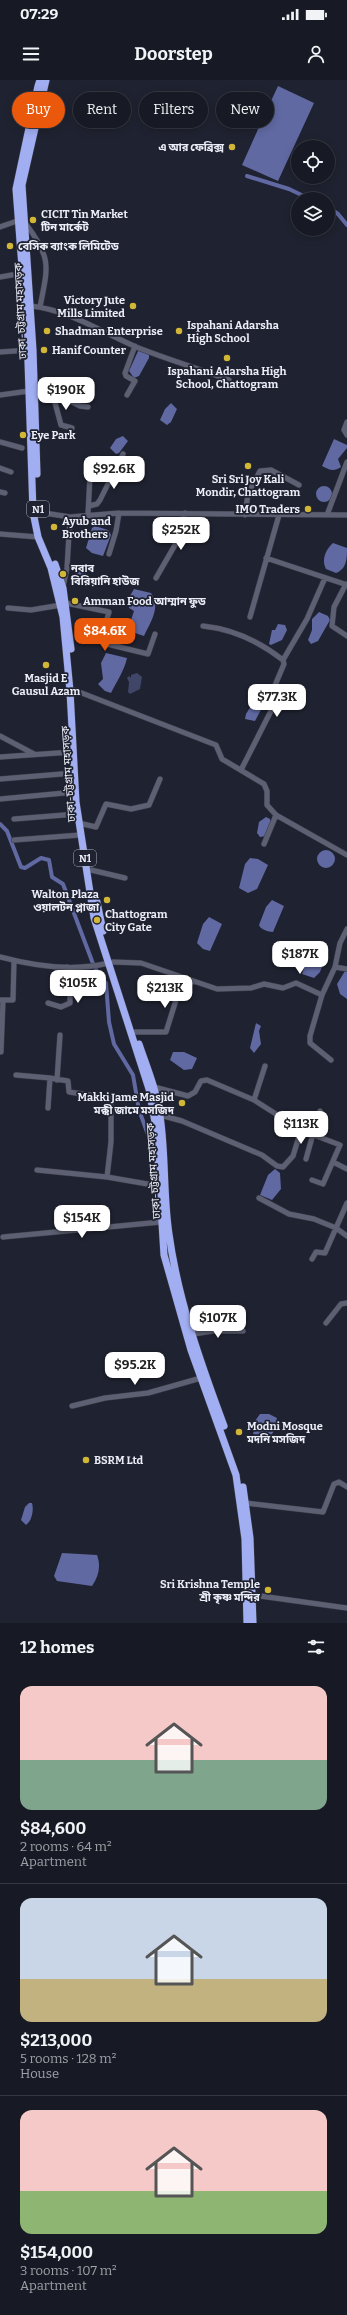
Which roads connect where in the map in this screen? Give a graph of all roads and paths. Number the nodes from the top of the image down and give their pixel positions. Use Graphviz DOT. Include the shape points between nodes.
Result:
graph roads {
  1 [pos="44,81"];
  2 [pos="23,221"];
  3 [pos="0,226"];
  4 [pos="23,273"];
  5 [pos="0,277"];
  6 [pos="31,306"];
  7 [pos="40,307"];
  8 [pos="135,346"];
  9 [pos="31,350"];
  10 [pos="0,352"];
  11 [pos="229,380"];
  12 [pos="32,392"];
  13 [pos="0,395"];
  14 [pos="127,395"];
  15 [pos="54,399"];
  16 [pos="88,407"];
  17 [pos="347,422"];
  18 [pos="72,428"];
  19 [pos="347,435"];
  20 [pos="0,442"];
  21 [pos="22,448"];
  22 [pos="123,454"];
  23 [pos="347,462"];
  24 [pos="0,468"];
  25 [pos="11,472"];
  26 [pos="90,476"];
  27 [pos="299,485"];
  28 [pos="89,506"];
  29 [pos="38,512"];
  30 [pos="119,513"];
  31 [pos="88,514"];
  32 [pos="185,514"];
  33 [pos="245,515"];
  34 [pos="327,515"];
  35 [pos="347,515"];
  36 [pos="279,516"];
  37 [pos="70,517"];
  38 [pos="0,534"];
  39 [pos="38,537"];
  40 [pos="109,554"];
  41 [pos="266,558"];
  42 [pos="156,578"];
  43 [pos="325,578"];
  44 [pos="346,584"];
  45 [pos="63,588"];
  46 [pos="63,604"];
  47 [pos="8,608"];
  48 [pos="250,617"];
  49 [pos="203,626"];
  50 [pos="155,634"];
  51 [pos="347,636"];
  52 [pos="283,660"];
  53 [pos="74,690"];
  54 [pos="0,736"];
  55 [pos="72,752"];
  56 [pos="34,754"];
  57 [pos="0,757"];
  58 [pos="241,770"];
  59 [pos="74,773"];
  60 [pos="0,779"];
  61 [pos="160,779"];
  62 [pos="75,792"];
  63 [pos="0,799"];
  64 [pos="78,814"];
  65 [pos="276,814"];
  66 [pos="14,819"];
  67 [pos="83,824"];
  68 [pos="80,835"];
  69 [pos="14,840"];
  70 [pos="264,844"];
  71 [pos="347,855"];
  72 [pos="90,874"];
  73 [pos="125,878"];
  74 [pos="347,929"];
  75 [pos="0,957"];
  76 [pos="14,961"];
  77 [pos="110,963"];
  78 [pos="67,967"];
  79 [pos="335,967"];
  80 [pos="347,970"];
  81 [pos="192,981"];
  82 [pos="322,995"];
  83 [pos="2,1000"];
  84 [pos="48,1003"];
  85 [pos="135,1032"];
  86 [pos="60,1035"];
  87 [pos="1,1052"];
  88 [pos="331,1060"];
  89 [pos="266,1066"];
  90 [pos="16,1075"];
  91 [pos="50,1078"];
  92 [pos="57,1080"];
  93 [pos="154,1087"];
  94 [pos="254,1100"];
  95 [pos="48,1108"];
  96 [pos="320,1111"];
  97 [pos="160,1115"];
  98 [pos="301,1130"];
  99 [pos="312,1134"];
  100 [pos="306,1159"];
  101 [pos="333,1162"];
  102 [pos="347,1169"];
  103 [pos="37,1170"];
  104 [pos="107,1178"];
  105 [pos="312,1180"];
  106 [pos="159,1186"];
  107 [pos="259,1198"];
  108 [pos="347,1203"];
  109 [pos="161,1222"];
  110 [pos="336,1228"];
  111 [pos="347,1236"];
  112 [pos="3,1237"];
  113 [pos="312,1259"];
  114 [pos="347,1303"];
  115 [pos="326,1323"];
  116 [pos="243,1331"];
  117 [pos="193,1334"];
  118 [pos="194,1350"];
  119 [pos="201,1378"];
  120 [pos="72,1406"];
  121 [pos="347,1487"];
  122 [pos="246,1503"];
  123 [pos="253,1595"];
  124 [pos="347,1608"];
  125 [pos="247,1623"];
  126 [pos="253,1623"];
  1 -- 2 [label="highway, ঢাকা-চট্টগ্রাম মহাসড়ক / N1" via="22,185"];
  2 -- 3 [label="street"];
  2 -- 4 [label="highway, ঢাকা-চট্টগ্রাম মহাসড়ক / N1"];
  2 -- 6 [label="highway, ঢাকা-চট্টগ্রাম মহাসড়ক / N1"];
  2 -- 7 [label="street" via="46,259 47,270"];
  4 -- 5 [label="street"];
  4 -- 9 [label="highway, ঢাকা-চট্টগ্রাম মহাসড়ক / N1"];
  6 -- 7 [label="street"];
  6 -- 9 [label="highway, ঢাকা-চট্টগ্রাম মহাসড়ক / N1"];
  7 -- 8 [label="street" via="78,319"];
  8 -- 11 [label="street"];
  8 -- 14 [label="street" via="124,373 135,380"];
  9 -- 10 [label="street"];
  9 -- 12 [label="highway, ঢাকা-চট্টগ্রাম মহাসড়ক / N1"];
  12 -- 13 [label="street"];
  12 -- 15 [label="street" via="45,394"];
  12 -- 29 [label="highway, ঢাকা-চট্টগ্রাম মহাসড়ক / N1" via="38,443"];
  12 -- 39 [label="highway, ঢাকা-চট্টগ্রাম মহাসড়ক / N1" via="33,512"];
  15 -- 16 [label="street" via="66,399"];
  15 -- 18 [label="street" via="61,425"];
  17 -- 19 [label="street" via="344,430"];
  20 -- 21 [label="street"];
  22 -- 28 [label="street" via="99,503"];
  23 -- 34 [label="street"];
  24 -- 25 [label="street"];
  26 -- 28 [label="street"];
  27 -- 33 [label="street" via="271,470 260,471 248,494"];
  28 -- 31 [label="street"];
  29 -- 37 [label="street"];
  29 -- 45 [label="highway, ঢাকা-চট্টগ্রাম মহাসড়ক / N1" via="42,535"];
  30 -- 31 [label="street"];
  30 -- 32 [label="street"];
  30 -- 40 [label="street"];
  31 -- 37 [label="street"];
  32 -- 33 [label="street"];
  32 -- 42 [label="street" via="175,545"];
  33 -- 36 [label="street"];
  34 -- 35 [label="street"];
  34 -- 36 [label="street"];
  36 -- 41 [label="street"];
  37 -- 45 [label="street" via="67,568"];
  38 -- 39 [label="street"];
  39 -- 46 [label="highway, ঢাকা-চট্টগ্রাম মহাসড়ক / N1"];
  41 -- 43 [label="street"];
  41 -- 48 [label="street"];
  43 -- 44 [label="street"];
  43 -- 52 [label="street" via="307,619"];
  44 -- 51 [label="street" via="334,608 332,626"];
  45 -- 46 [label="highway, ঢাকা-চট্টগ্রাম মহাসড়ক / N1"];
  46 -- 47 [label="street" via="31,610"];
  46 -- 50 [label="street" via="109,612 101,640 103,643 148,654"];
  46 -- 53 [label="highway, ঢাকা-চট্টগ্রাম মহাসড়ক / N1"];
  46 -- 55 [label="highway, ঢাকা-চট্টগ্রাম মহাসড়ক / N1"];
  49 -- 52 [label="street" via="224,629 249,639"];
  52 -- 58 [label="street" via="284,664 274,690 276,701"];
  53 -- 58 [label="street" via="212,743 220,750 222,759"];
  53 -- 67 [label="highway, ঢাকা-চট্টগ্রাম মহাসড়ক / N1"];
  54 -- 56 [label="street"];
  55 -- 56 [label="street"];
  55 -- 59 [label="highway, ঢাকা-চট্টগ্রাম মহাসড়ক / N1"];
  56 -- 57 [label="street"];
  58 -- 65 [label="street" via="264,784 267,805"];
  59 -- 60 [label="street"];
  59 -- 62 [label="highway, ঢাকা-চট্টগ্রাম মহাসড়ক / N1"];
  61 -- 67 [label="street" via="149,805 131,809 106,804 96,827"];
  62 -- 63 [label="street"];
  62 -- 64 [label="highway, ঢাকা-চট্টগ্রাম মহাসড়ক / N1"];
  64 -- 66 [label="street"];
  64 -- 68 [label="highway, ঢাকা-চট্টগ্রাম মহাসড়ক / N1"];
  65 -- 70 [label="street"];
  65 -- 71 [label="street"];
  67 -- 72 [label="highway, ঢাকা-চট্টগ্রাম মহাসড়ক / N1"];
  68 -- 69 [label="street"];
  68 -- 72 [label="highway, ঢাকা-চট্টগ্রাম মহাসড়ক / N1"];
  72 -- 73 [label="street"];
  72 -- 77 [label="highway, ঢাকা-চট্টগ্রাম মহাসড়ক / N1"];
  74 -- 79 [label="street" via="340,943"];
  75 -- 76 [label="street"];
  76 -- 78 [label="street"];
  76 -- 83 [label="street" via="13,1000"];
  77 -- 78 [label="street" via="92,967"];
  77 -- 81 [label="street" via="141,963"];
  77 -- 85 [label="highway, ঢাকা-চট্টগ্রাম মহাসড়ক / N1"];
  77 -- 106 [label="highway, ঢাকা-চট্টগ্রাম মহাসড়ক / N1" via="149,1089 156,1128"];
  78 -- 84 [label="street" via="70,1003 61,1007"];
  79 -- 80 [label="street"];
  79 -- 82 [label="street"];
  81 -- 82 [label="street" via="225,990 264,984 283,988 296,983"];
  81 -- 85 [label="street" via="176,1000 166,1032"];
  82 -- 88 [label="street" via="310,1043"];
  83 -- 87 [label="street"];
  85 -- 93 [label="highway, ঢাকা-চট্টগ্রাম মহাসড়ক / N1"];
  86 -- 92 [label="street"];
  89 -- 94 [label="street"];
  90 -- 91 [label="street"];
  91 -- 92 [label="street"];
  91 -- 95 [label="street"];
  92 -- 104 [label="street" via="68,1081 69,1092 111,1098"];
  93 -- 94 [label="street" via="188,1096 195,1092 201,1081 207,1080"];
  93 -- 97 [label="highway, ঢাকা-চট্টগ্রাম মহাসড়ক / N1"];
  94 -- 98 [label="street"];
  96 -- 99 [label="street"];
  97 -- 98 [label="street" via="182,1121 262,1155 283,1167 293,1156"];
  97 -- 117 [label="highway, ঢাকা-চট্টগ্রাম মহাসড়ক / N1" via="168,1233 181,1294"];
  98 -- 99 [label="street"];
  99 -- 100 [label="street"];
  99 -- 101 [label="street" via="340,1145"];
  101 -- 102 [label="street"];
  101 -- 105 [label="street" via="323,1184"];
  103 -- 104 [label="street"];
  104 -- 106 [label="street"];
  106 -- 109 [label="highway, ঢাকা-চট্টগ্রাম মহাসড়ক / N1"];
  107 -- 110 [label="street" via="289,1214 314,1219"];
  108 -- 110 [label="street"];
  109 -- 112 [label="street"];
  109 -- 118 [label="highway, ঢাকা-চট্টগ্রাম মহাসড়ক / N1" via="164,1255"];
  110 -- 111 [label="street"];
  110 -- 113 [label="street" via="325,1253 316,1252"];
  114 -- 115 [label="street" via="341,1304"];
  116 -- 117 [label="street"];
  117 -- 118 [label="highway, ঢাকা-চট্টগ্রাম মহাসড়ক / N1"];
  118 -- 119 [label="highway, ঢাকা-চট্টগ্রাম মহাসড়ক / N1"];
  118 -- 122 [label="highway, ঢাকা-চট্টগ্রাম মহাসড়ক / N1" via="233,1449"];
  119 -- 120 [label="street" via="148,1393 105,1398"];
  119 -- 125 [label="highway, ঢাকা-চট্টগ্রাম মহাসড়ক / N1" via="236,1475 245,1540"];
  121 -- 122 [label="street" via="339,1482 334,1484 322,1512"];
  122 -- 123 [label="highway, ঢাকা-চট্টগ্রাম মহাসড়ক / N1"];
  123 -- 124 [label="street"];
  123 -- 126 [label="highway, ঢাকা-চট্টগ্রাম মহাসড়ক / N1"];
}
